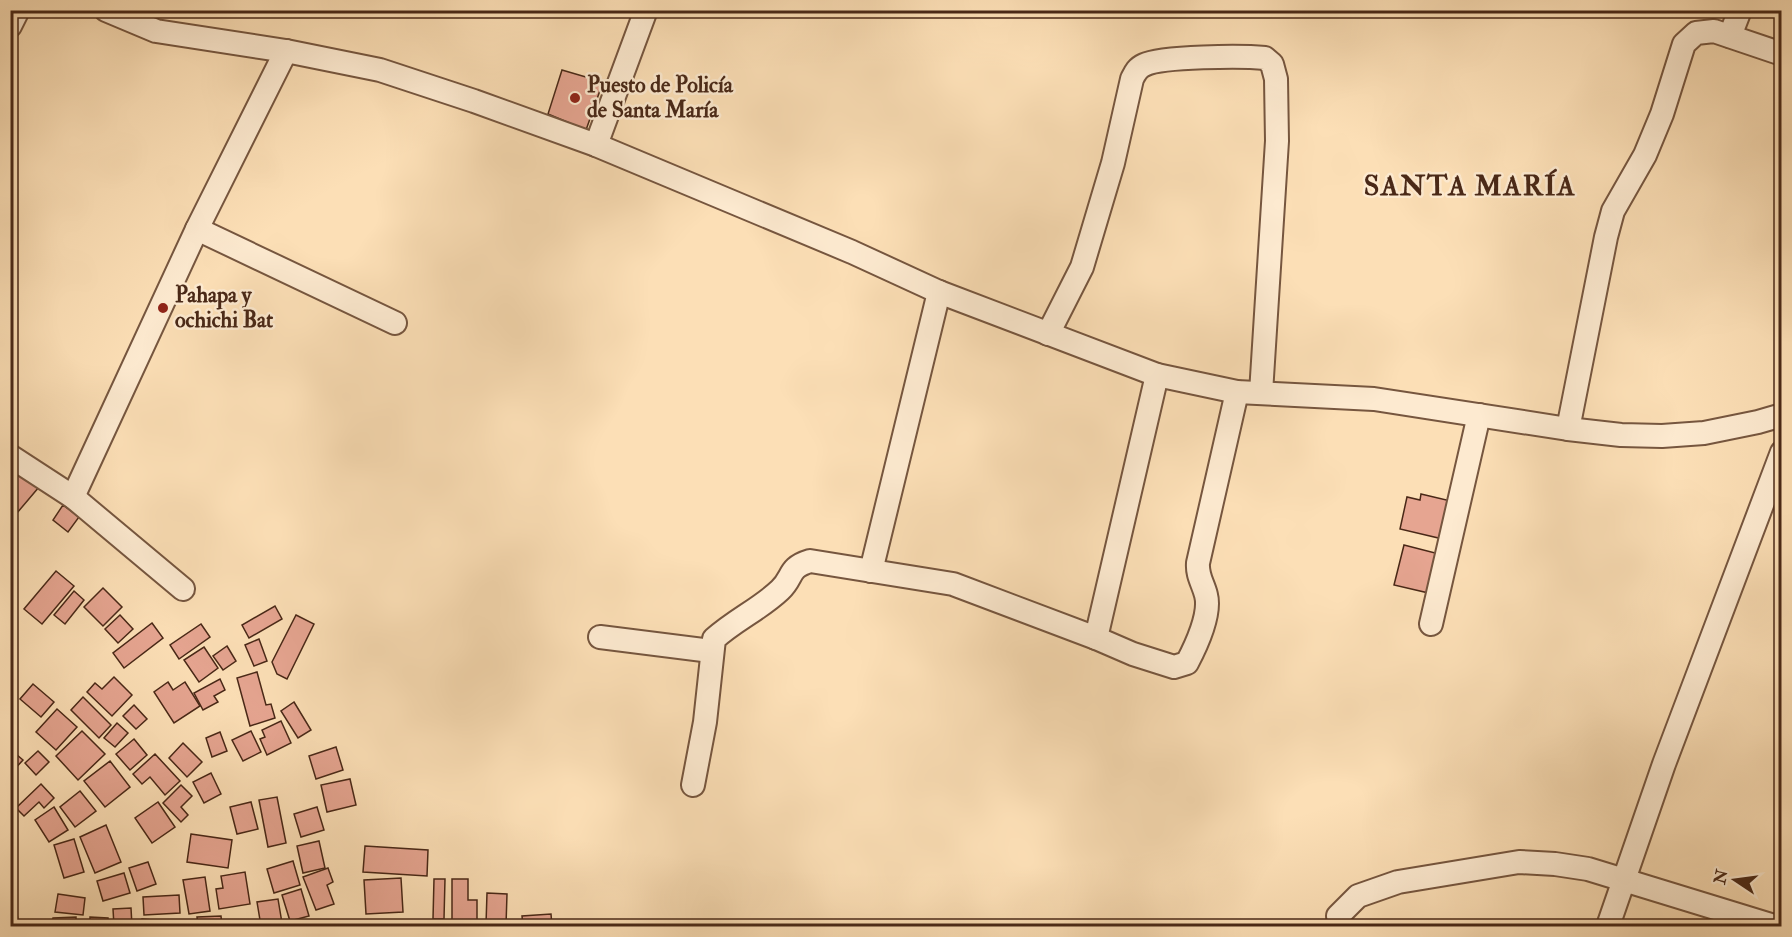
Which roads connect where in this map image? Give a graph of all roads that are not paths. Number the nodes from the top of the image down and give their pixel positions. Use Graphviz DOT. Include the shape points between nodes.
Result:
graph roads {
  1 [pos="18,10"];
  2 [pos="106,10"];
  3 [pos="646,10"];
  4 [pos="1740,10"];
  5 [pos="10,26"];
  6 [pos="1730,36"];
  7 [pos="286,51"];
  8 [pos="1782,54"];
  9 [pos="596,145"];
  10 [pos="197,229"];
  11 [pos="939,292"];
  12 [pos="395,323"];
  13 [pos="1048,334"];
  14 [pos="1157,375"];
  15 [pos="1237,392"];
  16 [pos="1261,393"];
  17 [pos="1479,415"];
  18 [pos="1782,416"];
  19 [pos="1568,429"];
  20 [pos="1782,452"];
  21 [pos="10,456"];
  22 [pos="73,497"];
  23 [pos="871,571"];
  24 [pos="183,589"];
  25 [pos="1431,624"];
  26 [pos="600,637"];
  27 [pos="1096,638"];
  28 [pos="711,651"];
  29 [pos="693,785"];
  30 [pos="1625,881"];
  31 [pos="1338,916"];
  32 [pos="1608,927"];
  33 [pos="1774,927"];
  1 -- 5 [label="street"];
  2 -- 7 [label="street" via="156,31"];
  3 -- 9 [label="street"];
  4 -- 6 [label="street"];
  6 -- 8 [label="street"];
  6 -- 19 [label="street" via="1696,33 1684,44 1645,155 1613,211"];
  7 -- 9 [label="street" via="380,70"];
  7 -- 10 [label="street"];
  9 -- 11 [label="street"];
  10 -- 12 [label="street"];
  10 -- 22 [label="street"];
  11 -- 13 [label="street"];
  11 -- 23 [label="street"];
  13 -- 14 [label="street"];
  13 -- 16 [label="street" via="1082,267 1136,71 1144,64 1164,61 1265,58 1272,64 1276,79 1277,141"];
  14 -- 15 [label="street"];
  14 -- 27 [label="street"];
  15 -- 16 [label="street"];
  15 -- 27 [label="street" via="1198,563 1198,577 1206,592 1206,612 1187,663 1174,667"];
  16 -- 17 [label="street" via="1374,399"];
  17 -- 19 [label="street"];
  17 -- 25 [label="street"];
  18 -- 19 [label="street" via="1704,433 1662,436"];
  20 -- 30 [label="street" via="1664,764"];
  21 -- 22 [label="street"];
  22 -- 24 [label="street"];
  23 -- 27 [label="street" via="953,584"];
  23 -- 28 [label="street" via="810,561 798,565 783,587 714,639"];
  26 -- 28 [label="street"];
  28 -- 29 [label="street" via="705,722"];
  30 -- 31 [label="street" via="1588,869 1519,862 1398,882 1359,896"];
  30 -- 32 [label="street"];
  30 -- 33 [label="street"];
}
